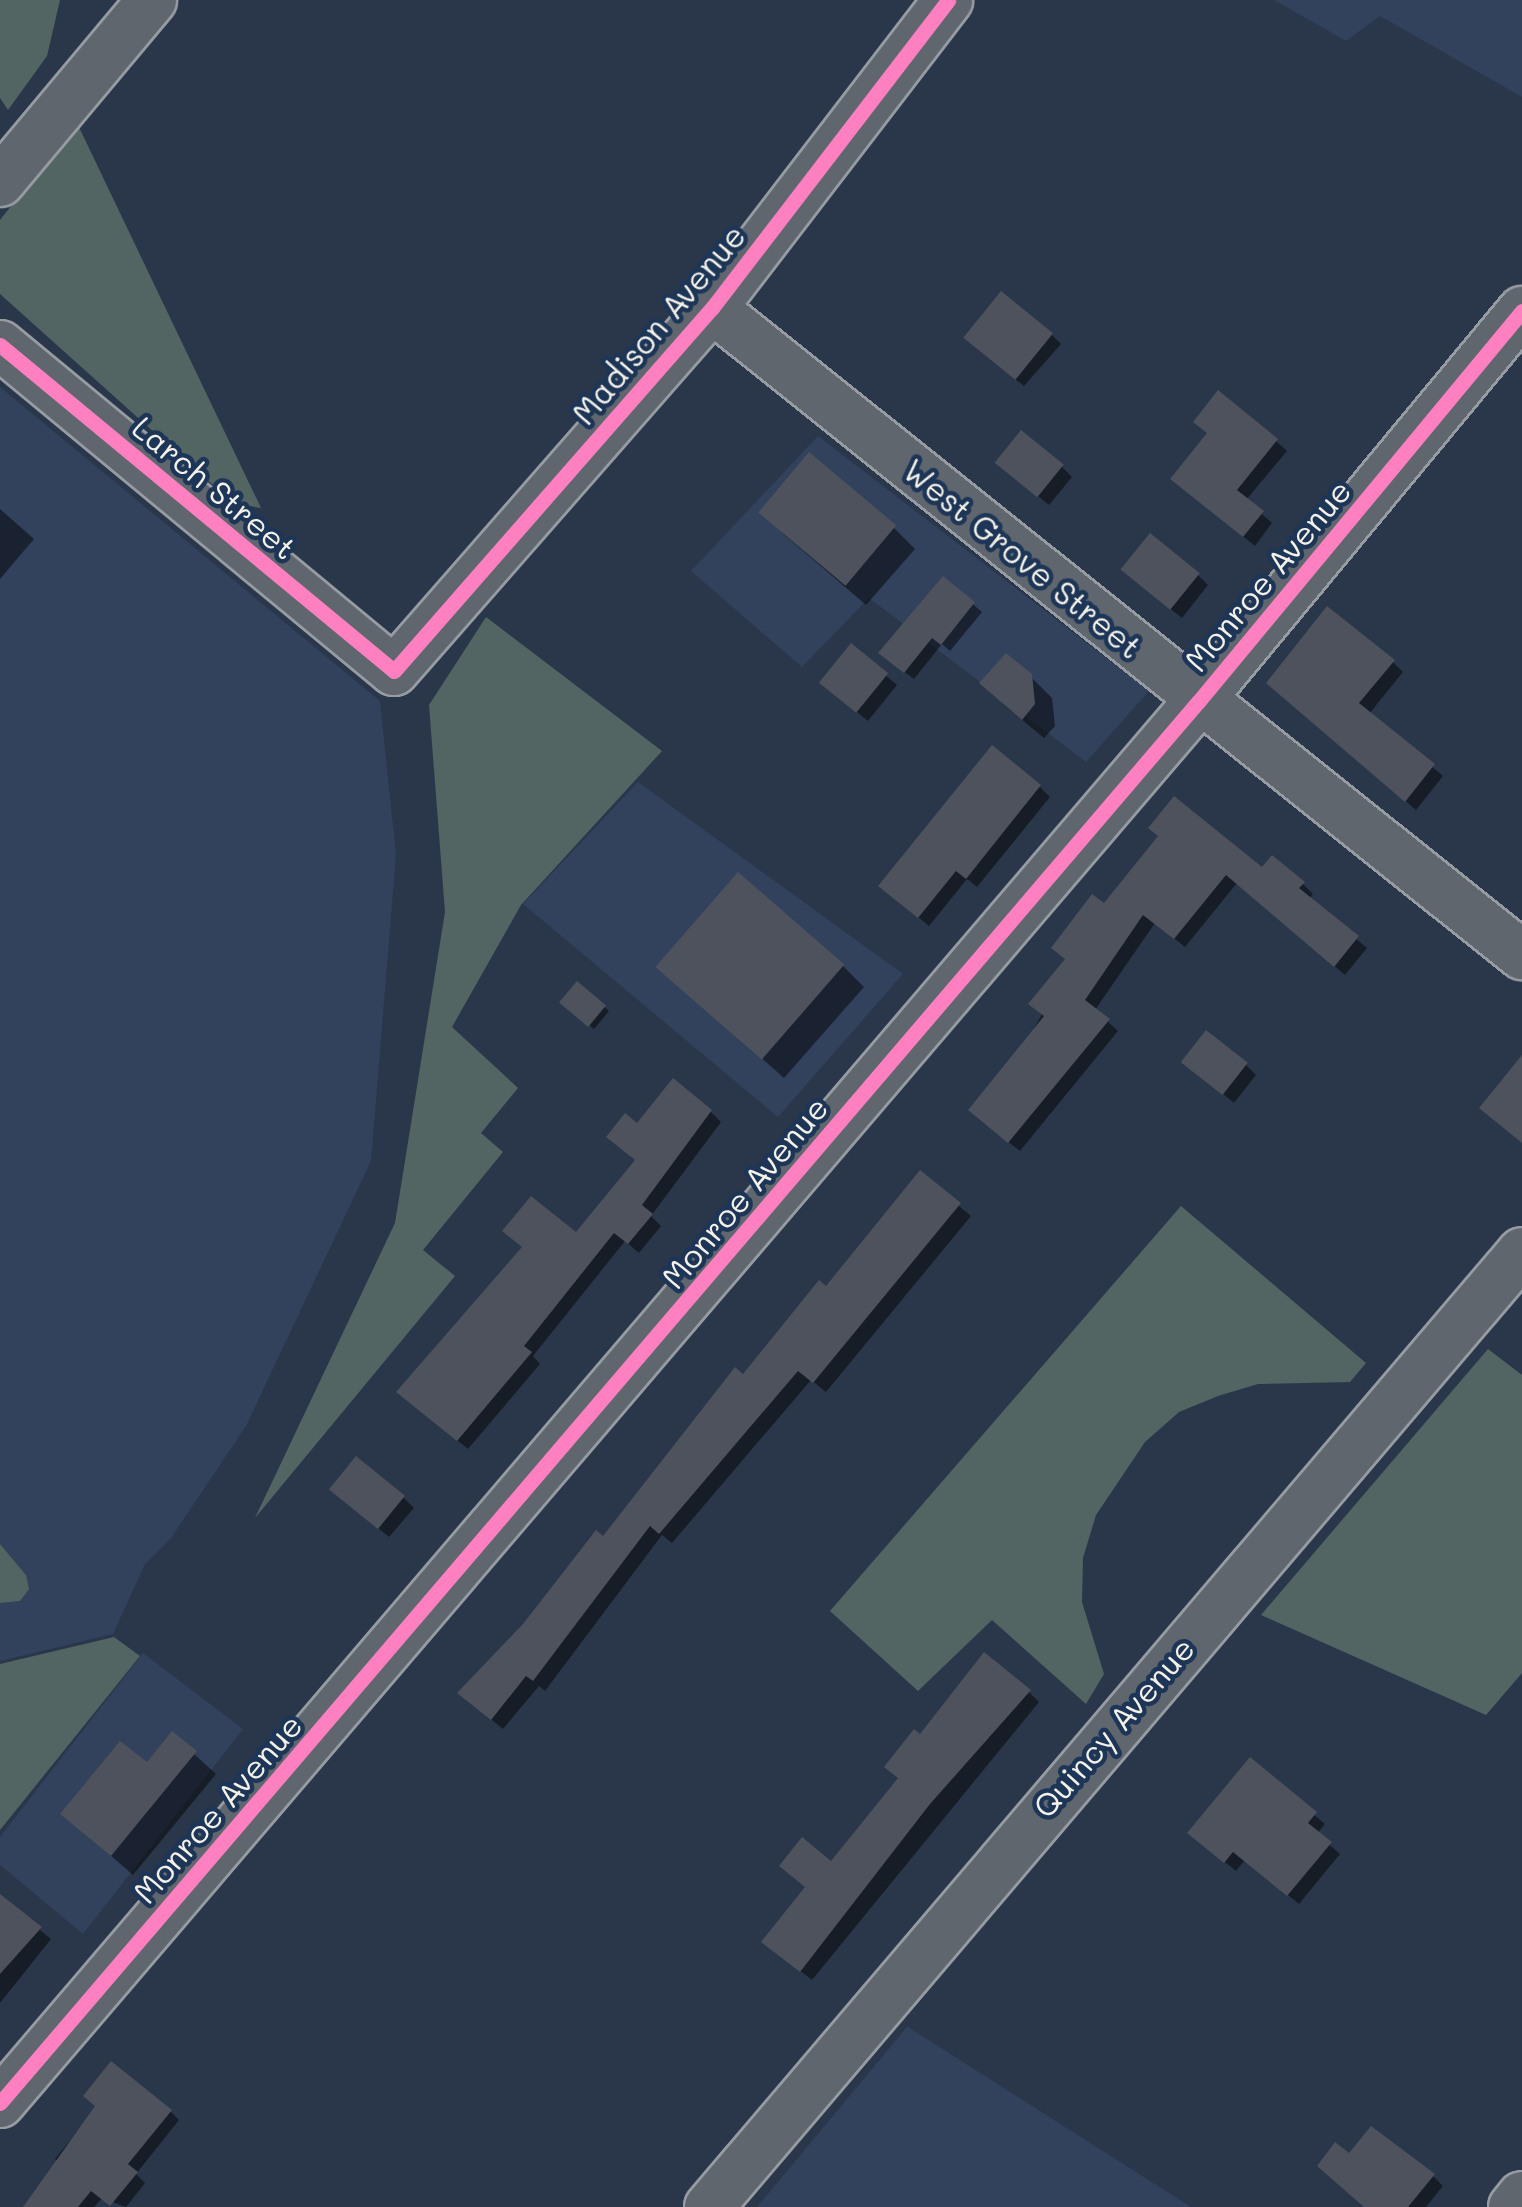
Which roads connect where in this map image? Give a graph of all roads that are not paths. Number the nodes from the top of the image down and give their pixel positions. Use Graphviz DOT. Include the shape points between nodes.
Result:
graph roads {
  1 [pos="152,0"];
  2 [pos="948,0"];
  3 [pos="0,182"];
  4 [pos="712,308"];
  5 [pos="1522,311"];
  6 [pos="0,346"];
  7 [pos="394,671"];
  8 [pos="1198,702"];
  9 [pos="1522,955"];
  10 [pos="1522,1252"];
  11 [pos="0,2103"];
  12 [pos="1522,2196"];
  13 [pos="710,2207"];
  14 [pos="1512,2207"];
  1 -- 3 [label="street"];
  2 -- 4 [label="street, Madison Avenue"];
  4 -- 7 [label="street, Madison Avenue"];
  4 -- 8 [label="street, West Grove Street"];
  5 -- 8 [label="street, Monroe Avenue"];
  6 -- 7 [label="street, Larch Street"];
  8 -- 9 [label="street, West Grove Street"];
  8 -- 11 [label="street, Monroe Avenue"];
  10 -- 13 [label="street, Quincy Avenue"];
  12 -- 14 [label="street"];
}
